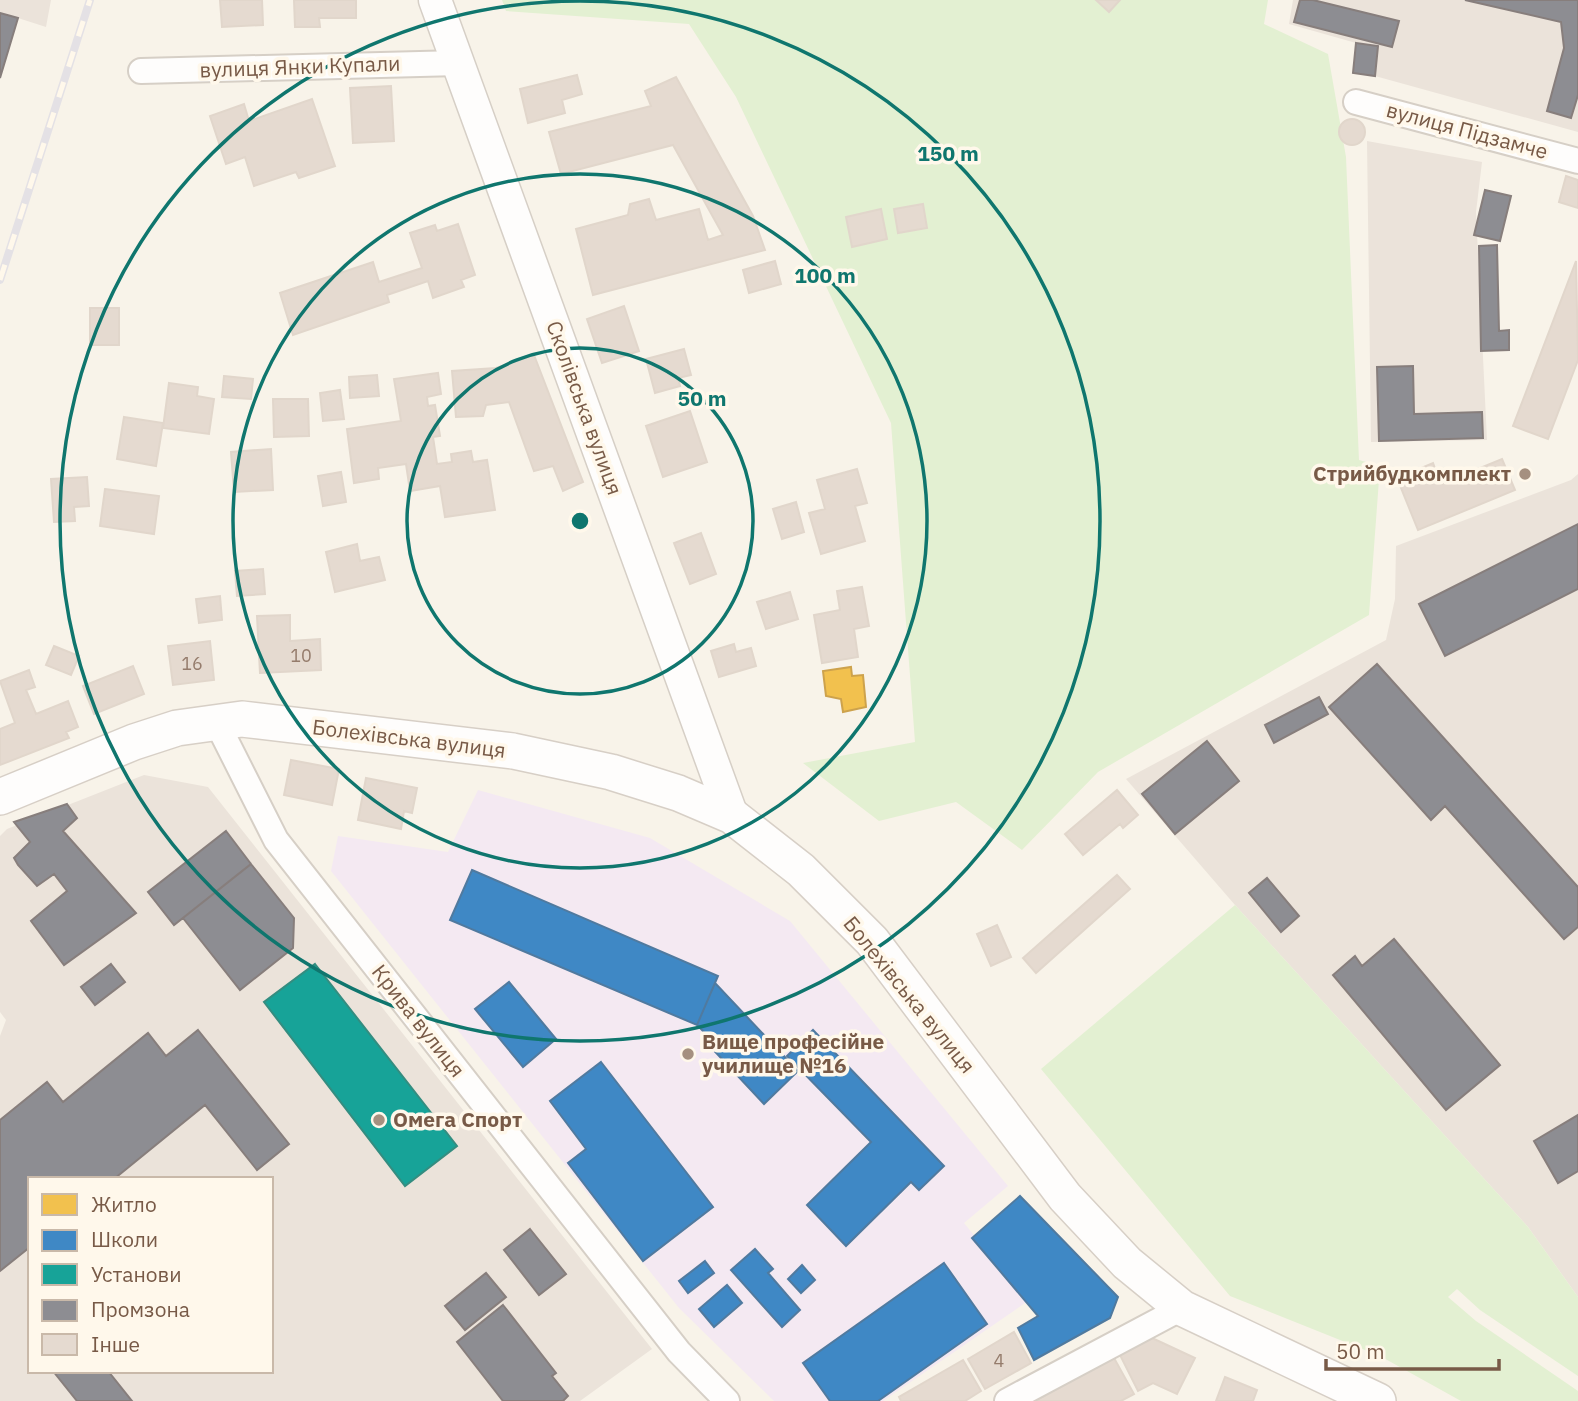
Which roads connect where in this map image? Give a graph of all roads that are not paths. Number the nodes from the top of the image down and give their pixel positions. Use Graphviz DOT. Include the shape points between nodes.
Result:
graph roads {
  1 [pos="435,0"];
  2 [pos="459,62"];
  3 [pos="141,71"];
  4 [pos="1356,102"];
  5 [pos="1578,161"];
  6 [pos="216,721"];
  7 [pos="0,797"];
  8 [pos="732,816"];
  9 [pos="1182,1308"];
  10 [pos="727,1401"];
  11 [pos="1007,1401"];
  12 [pos="1378,1401"];
  1 -- 2 [label="street, Сколівська вулиця"];
  2 -- 3 [label="street, вулиця Янки Купали"];
  2 -- 8 [label="street, Сколівська вулиця"];
  4 -- 5 [label="street, вулиця Підзамче"];
  6 -- 7 [label="main road, Болехівська вулиця" via="134,742"];
  6 -- 8 [label="main road, Болехівська вулиця" via="256,721 513,751 611,772"];
  6 -- 10 [label="street, Крива вулиця" via="276,840 679,1352"];
  8 -- 9 [label="main road, Болехівська вулиця" via="801,870 872,941 1065,1197 1127,1263"];
  9 -- 11 [label="street"];
  9 -- 12 [label="main road, Болехівська вулиця"];
}
